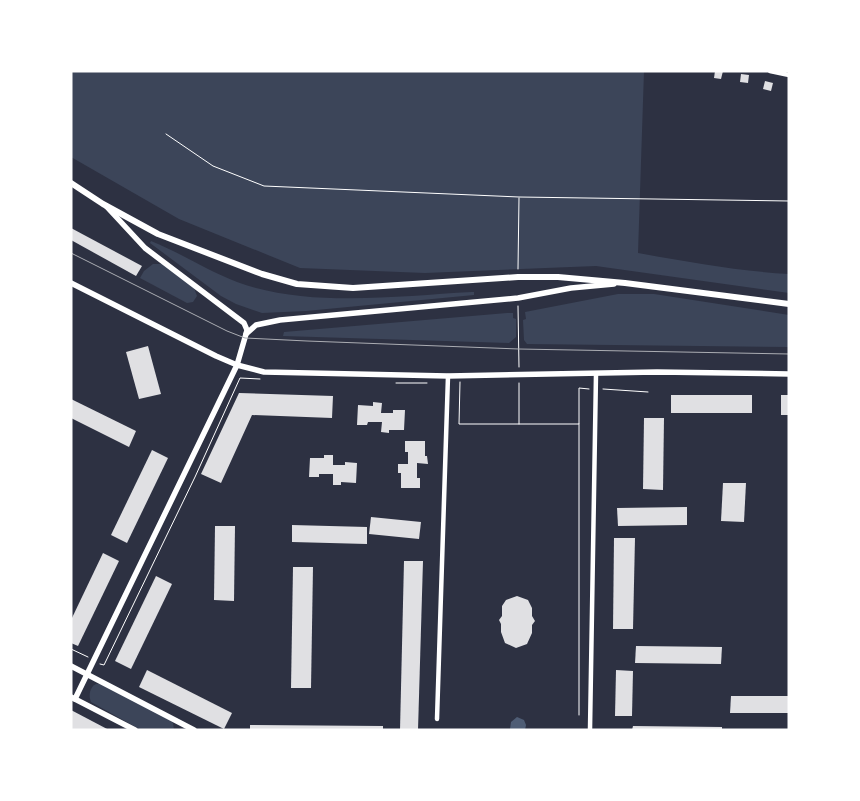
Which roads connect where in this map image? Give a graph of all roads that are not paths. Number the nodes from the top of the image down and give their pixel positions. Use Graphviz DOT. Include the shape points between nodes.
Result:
graph roads {
  1 [pos="770,71"];
  2 [pos="789,74"];
  3 [pos="71,182"];
  4 [pos="103,204"];
  5 [pos="71,282"];
  6 [pos="625,283"];
  7 [pos="789,304"];
  8 [pos="246,334"];
  9 [pos="238,365"];
  10 [pos="596,374"];
  11 [pos="789,374"];
  12 [pos="448,379"];
  13 [pos="71,666"];
  14 [pos="88,675"];
  15 [pos="73,698"];
  16 [pos="437,719"];
  17 [pos="135,730"];
  18 [pos="194,730"];
  19 [pos="590,730"];
  1 -- 2 [label="street"];
  3 -- 4 [label="main road"];
  4 -- 6 [label="main road" via="158,234 297,284 352,288 518,277"];
  4 -- 8 [label="street" via="145,248 244,324"];
  5 -- 9 [label="street"];
  6 -- 7 [label="main road"];
  6 -- 8 [label="street" via="571,288 518,298 280,320 256,326"];
  8 -- 9 [label="street"];
  9 -- 12 [label="street" via="264,372"];
  9 -- 14 [label="street"];
  10 -- 11 [label="street"];
  10 -- 12 [label="street" via="519,374"];
  10 -- 19 [label="street"];
  12 -- 16 [label="street"];
  13 -- 14 [label="street"];
  14 -- 15 [label="street"];
  14 -- 18 [label="street"];
  15 -- 17 [label="street"];
}
